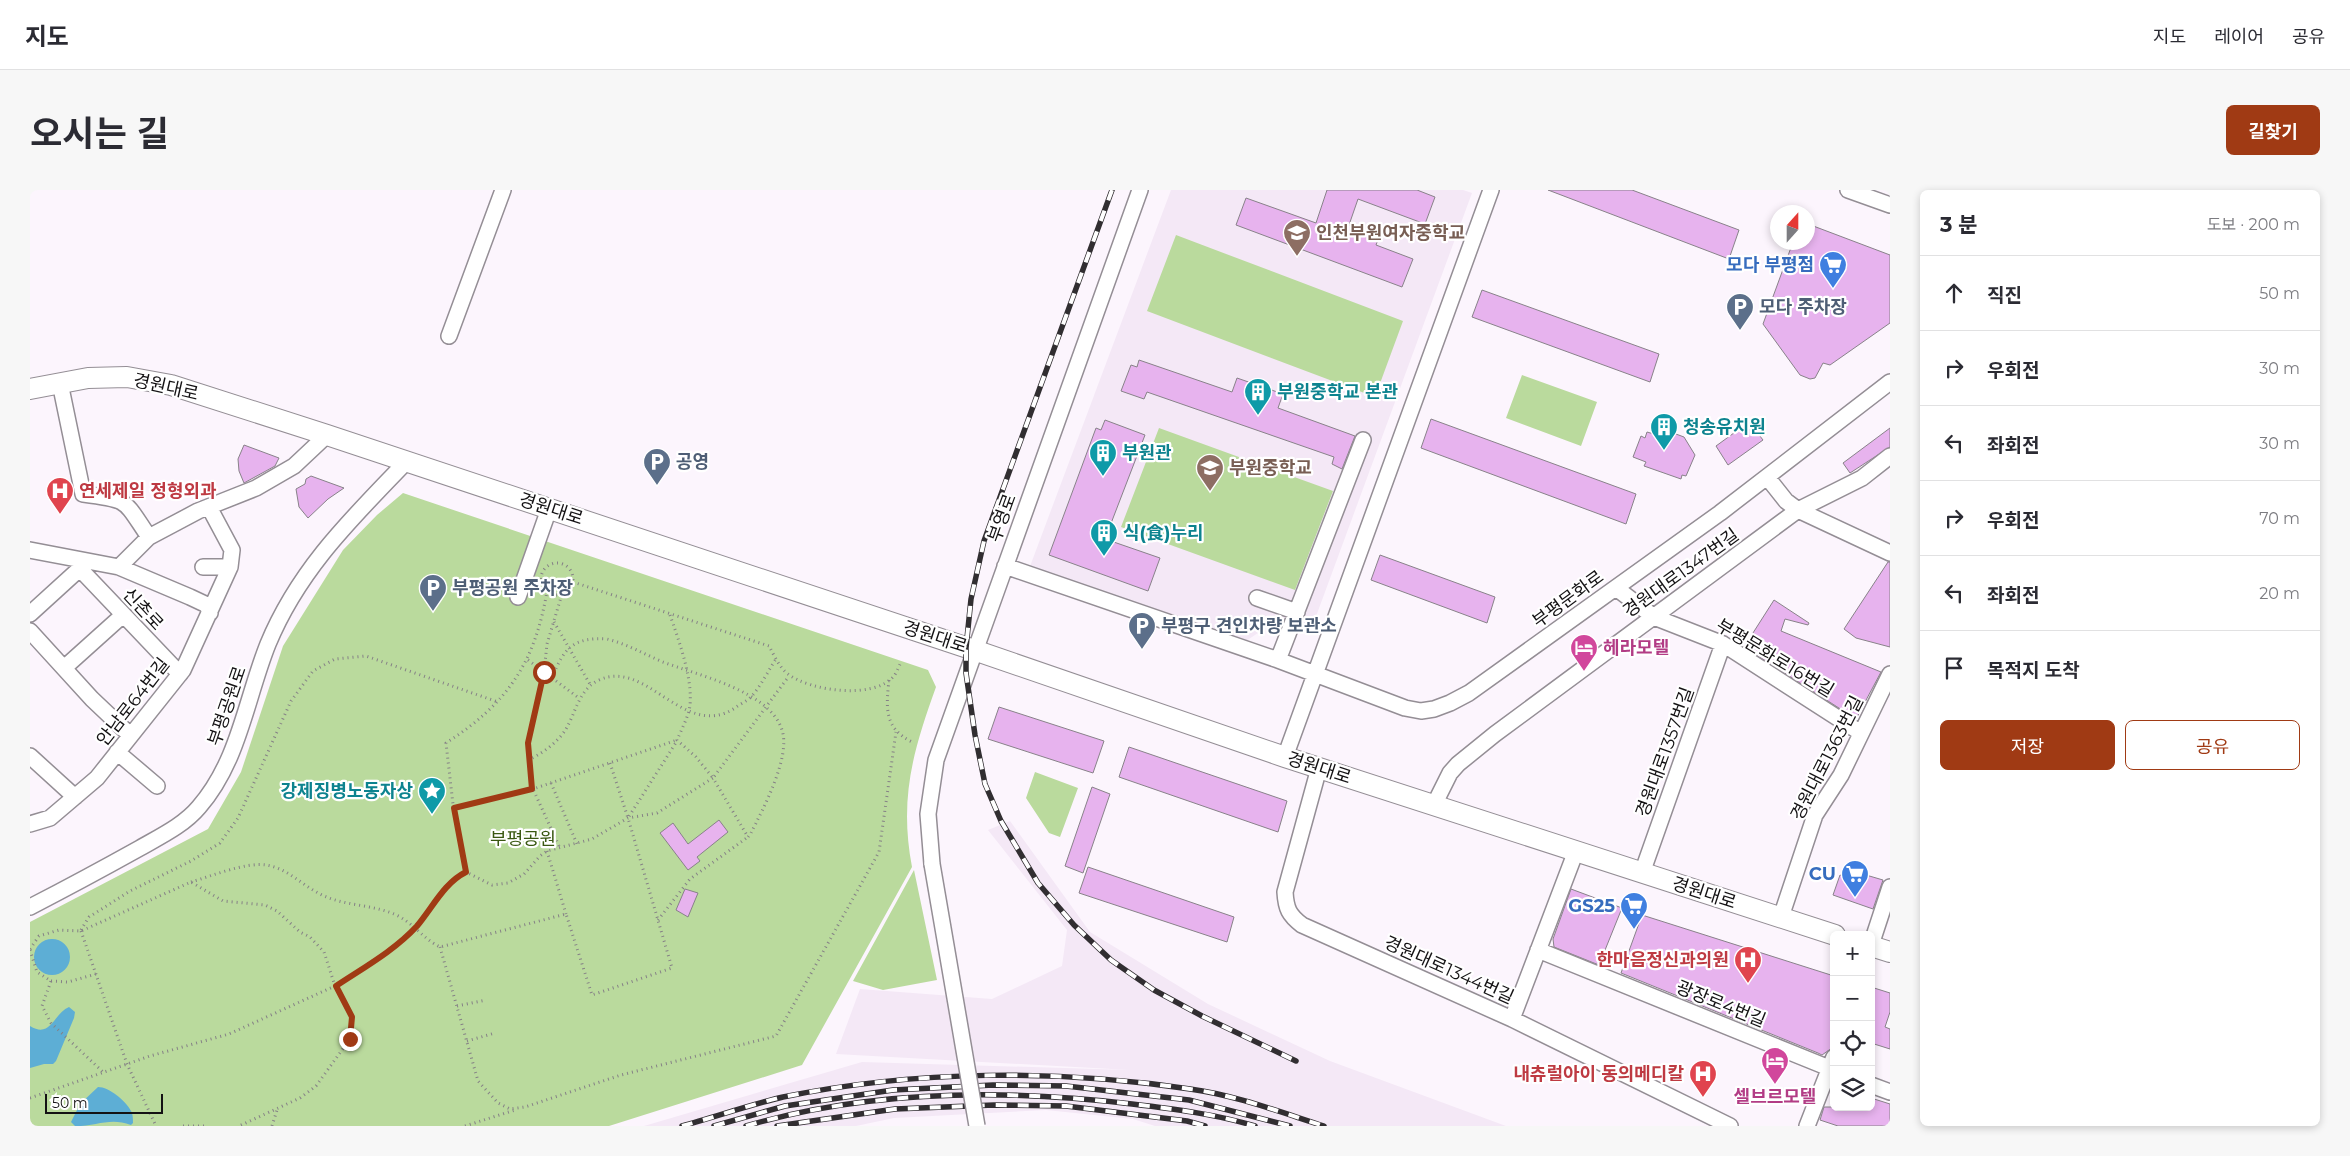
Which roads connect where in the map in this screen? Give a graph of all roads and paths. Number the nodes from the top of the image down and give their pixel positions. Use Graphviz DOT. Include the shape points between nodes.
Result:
graph roads {
  1 [pos="503,190"];
  2 [pos="1140,190"];
  3 [pos="1491,190"];
  4 [pos="1848,190"];
  5 [pos="1890,205"];
  6 [pos="450,336"];
  7 [pos="1890,382"];
  8 [pos="60,383"];
  9 [pos="30,389"];
  10 [pos="327,435"];
  11 [pos="1363,440"];
  12 [pos="1890,456"];
  13 [pos="407,461"];
  14 [pos="1767,477"];
  15 [pos="209,507"];
  16 [pos="549,509"];
  17 [pos="1798,510"];
  18 [pos="149,537"];
  19 [pos="30,550"];
  20 [pos="1890,553"];
  21 [pos="84,565"];
  22 [pos="1004,566"];
  23 [pos="119,567"];
  24 [pos="203,567"];
  25 [pos="230,568"];
  26 [pos="573,582"];
  27 [pos="1616,588"];
  28 [pos="547,592"];
  29 [pos="562,594"];
  30 [pos="518,597"];
  31 [pos="1097,598"];
  32 [pos="1257,598"];
  33 [pos="1297,612"];
  34 [pos="210,613"];
  35 [pos="30,614"];
  36 [pos="123,614"];
  37 [pos="1111,614"];
  38 [pos="670,615"];
  39 [pos="1654,617"];
  40 [pos="554,621"];
  41 [pos="30,630"];
  42 [pos="1723,644"];
  43 [pos="569,647"];
  44 [pos="974,650"];
  45 [pos="776,659"];
  46 [pos="528,660"];
  47 [pos="1278,660"];
  48 [pos="901,662"];
  49 [pos="64,668"];
  50 [pos="686,669"];
  51 [pos="544,672"];
  52 [pos="180,674"];
  53 [pos="1314,674"];
  54 [pos="1890,674"];
  55 [pos="789,676"];
  56 [pos="552,678"];
  57 [pos="889,679"];
  58 [pos="591,686"];
  59 [pos="579,698"];
  60 [pos="750,698"];
  61 [pos="498,702"];
  62 [pos="766,708"];
  63 [pos="689,710"];
  64 [pos="896,732"];
  65 [pos="1861,732"];
  66 [pos="130,735"];
  67 [pos="677,740"];
  68 [pos="912,742"];
  69 [pos="117,752"];
  70 [pos="30,756"];
  71 [pos="1285,757"];
  72 [pos="528,760"];
  73 [pos="610,763"];
  74 [pos="1319,768"];
  75 [pos="713,778"];
  76 [pos="551,783"];
  77 [pos="157,786"];
  78 [pos="532,789"];
  79 [pos="74,797"];
  80 [pos="1434,805"];
  81 [pos="454,808"];
  82 [pos="628,818"];
  83 [pos="30,824"];
  84 [pos="748,837"];
  85 [pos="577,844"];
  86 [pos="559,846"];
  87 [pos="547,851"];
  88 [pos="1576,851"];
  89 [pos="466,872"];
  90 [pos="1642,873"];
  91 [pos="191,882"];
  92 [pos="1890,887"];
  93 [pos="30,907"];
  94 [pos="566,914"];
  95 [pos="1780,917"];
  96 [pos="658,921"];
  97 [pos="416,926"];
  98 [pos="81,931"];
  99 [pos="1830,933"];
  100 [pos="1875,934"];
  101 [pos="440,947"];
  102 [pos="1875,947"];
  103 [pos="30,949"];
  104 [pos="1538,950"];
  105 [pos="1890,952"];
  106 [pos="96,974"];
  107 [pos="51,981"];
  108 [pos="336,986"];
  109 [pos="486,1000"];
  110 [pos="457,1006"];
  111 [pos="1512,1019"];
  112 [pos="495,1033"];
  113 [pos="467,1042"];
  114 [pos="127,1064"];
  115 [pos="1830,1064"];
  116 [pos="1832,1066"];
  117 [pos="103,1072"];
  118 [pos="1875,1086"];
  119 [pos="1890,1092"];
  120 [pos="30,1098"];
  121 [pos="524,1106"];
  122 [pos="277,1110"];
  123 [pos="156,1126"];
  124 [pos="183,1126"];
  125 [pos="206,1126"];
  126 [pos="239,1126"];
  127 [pos="272,1126"];
  128 [pos="465,1126"];
  129 [pos="977,1126"];
  130 [pos="1730,1126"];
  131 [pos="1807,1126"];
  1 -- 6 [label="street"];
  2 -- 22 [label="street, 부영로"];
  3 -- 53 [label="street"];
  4 -- 5 [label="street"];
  7 -- 14 [label="street, 부평문화로"];
  8 -- 9 [label="main road, 경원대로"];
  8 -- 10 [label="main road, 경원대로" via="88,378 128,377 156,381"];
  8 -- 18 [label="street" via="84,494 125,502"];
  10 -- 13 [label="main road, 경원대로"];
  10 -- 15 [label="street, 신촌로" via="294,466 256,488"];
  11 -- 33 [label="street"];
  12 -- 17 [label="street, 경원대로1347번길" via="1862,478"];
  13 -- 16 [label="main road, 경원대로"];
  13 -- 93 [label="street, 부평공원로" via="331,540 295,589 269,643 236,745 200,806 161,836"];
  14 -- 17 [label="street" via="1786,501"];
  14 -- 27 [label="street, 부평문화로"];
  15 -- 18 [label="street, 신촌로"];
  15 -- 25 [label="street" via="232,550"];
  16 -- 30 [label="street"];
  16 -- 44 [label="main road, 경원대로"];
  17 -- 20 [label="street"];
  17 -- 39 [label="street, 경원대로1347번길"];
  18 -- 23 [label="street, 신촌로"];
  19 -- 21 [label="street"];
  21 -- 23 [label="street"];
  21 -- 35 [label="street"];
  21 -- 36 [label="street, 신촌로"];
  22 -- 31 [label="street, 부평문화로"];
  22 -- 44 [label="street, 부영로"];
  23 -- 34 [label="street" via="190,597 207,606"];
  24 -- 25 [label="street"];
  25 -- 34 [label="street, 안남로64번길"];
  26 -- 28 [label="path" via="569,567 553,563 544,568 541,578"];
  26 -- 29 [label="path"];
  26 -- 38 [label="path"];
  27 -- 39 [label="street, 부평문화로16번길"];
  27 -- 53 [label="street, 부평문화로" via="1469,693 1434,709 1405,708"];
  28 -- 29 [label="path"];
  28 -- 46 [label="path" via="542,622"];
  29 -- 40 [label="path"];
  31 -- 37 [label="street"];
  31 -- 47 [label="street, 부평문화로"];
  32 -- 33 [label="street"];
  33 -- 47 [label="street"];
  34 -- 52 [label="street, 안남로64번길"];
  36 -- 49 [label="street"];
  36 -- 52 [label="street, 신촌로"];
  38 -- 45 [label="path" via="769,646"];
  38 -- 50 [label="path"];
  39 -- 42 [label="street, 부평문화로16번길"];
  39 -- 80 [label="street, 경원대로1347번길" via="1458,764"];
  40 -- 43 [label="path"];
  40 -- 51 [label="path"];
  41 -- 49 [label="street"];
  42 -- 65 [label="street, 부평문화로16번길"];
  42 -- 90 [label="street, 경원대로1357번길"];
  43 -- 50 [label="path" via="593,638 607,639"];
  43 -- 56 [label="path"];
  43 -- 58 [label="path"];
  44 -- 71 [label="main road, 경원대로"];
  44 -- 129 [label="street, 부영로, bridge" via="936,760 928,814 932,864"];
  45 -- 55 [label="path"];
  45 -- 60 [label="path"];
  46 -- 51 [label="path"];
  46 -- 61 [label="path"];
  47 -- 53 [label="street, 부평문화로"];
  48 -- 57 [label="path"];
  49 -- 66 [label="street"];
  50 -- 60 [label="path" via="733,687"];
  50 -- 63 [label="path"];
  51 -- 56 [label="path"];
  51 -- 72 [label="path" via="531,720"];
  52 -- 66 [label="street, 안남로64번길"];
  53 -- 71 [label="street"];
  54 -- 65 [label="street, 경원대로1363번길"];
  55 -- 57 [label="path" via="805,684 844,691 880,685"];
  55 -- 62 [label="path"];
  56 -- 59 [label="path"];
  57 -- 64 [label="path" via="887,703"];
  58 -- 59 [label="path"];
  58 -- 63 [label="path" via="597,680 614,675 630,678 667,701"];
  59 -- 72 [label="path" via="560,738"];
  60 -- 62 [label="path"];
  60 -- 63 [label="path" via="718,716"];
  61 -- 81 [label="path" via="467,730 446,743"];
  61 -- 98 [label="path" via="366,656 335,659 313,671 291,701 238,818 220,843 130,891 89,918"];
  62 -- 75 [label="path"];
  62 -- 84 [label="path" via="776,716 783,731 782,758 771,793"];
  63 -- 67 [label="path"];
  64 -- 68 [label="path"];
  64 -- 121 [label="path" via="879,852 776,1036 621,1075"];
  65 -- 95 [label="street, 경원대로1363번길" via="1841,775 1815,815"];
  66 -- 69 [label="street, 안남로64번길"];
  67 -- 73 [label="path"];
  67 -- 75 [label="path"];
  67 -- 82 [label="path"];
  69 -- 77 [label="street"];
  69 -- 79 [label="street, 안남로64번길" via="97,778"];
  70 -- 79 [label="street"];
  71 -- 74 [label="main road, 경원대로"];
  72 -- 78 [label="path"];
  73 -- 76 [label="path"];
  73 -- 82 [label="path"];
  74 -- 80 [label="main road, 경원대로"];
  74 -- 111 [label="street, 경원대로1344번길" via="1285,892 1290,916 1302,925"];
  75 -- 82 [label="path" via="658,813"];
  75 -- 84 [label="path"];
  76 -- 78 [label="path"];
  76 -- 85 [label="path"];
  78 -- 81 [label="path"];
  78 -- 86 [label="path"];
  79 -- 83 [label="street, 안남로64번길" via="50,818"];
  80 -- 88 [label="main road, 경원대로"];
  81 -- 89 [label="path"];
  82 -- 85 [label="path" via="607,832"];
  82 -- 96 [label="path"];
  84 -- 96 [label="path" via="690,879"];
  85 -- 86 [label="path"];
  86 -- 87 [label="path"];
  87 -- 89 [label="path" via="524,874 508,883 492,885"];
  87 -- 94 [label="path"];
  88 -- 90 [label="main road, 경원대로"];
  88 -- 104 [label="street"];
  89 -- 97 [label="path" via="454,878"];
  90 -- 95 [label="main road, 경원대로"];
  91 -- 97 [label="path" via="253,865 266,865 295,877 322,895 394,914"];
  91 -- 98 [label="path"];
  91 -- 108 [label="path" via="223,901 265,905 277,911 324,952"];
  92 -- 100 [label="street"];
  94 -- 96 [label="path" via="592,995 672,968"];
  94 -- 101 [label="path"];
  95 -- 99 [label="main road, 경원대로"];
  97 -- 101 [label="path" via="430,942"];
  97 -- 108 [label="path" via="389,950"];
  98 -- 103 [label="path" via="59,930 39,936"];
  98 -- 106 [label="path"];
  101 -- 110 [label="path"];
  102 -- 105 [label="main road"];
  103 -- 107 [label="path" via="37,972"];
  104 -- 111 [label="street"];
  104 -- 115 [label="street, 광장로4번길"];
  106 -- 107 [label="path" via="68,982"];
  106 -- 114 [label="path"];
  107 -- 117 [label="path" via="42,1006 51,1023"];
  108 -- 114 [label="path" via="228,1034"];
  108 -- 122 [label="path" via="352,1017 350,1039 316,1086"];
  109 -- 110 [label="path"];
  110 -- 113 [label="path"];
  111 -- 130 [label="street, 경원대로1344번길"];
  112 -- 113 [label="path"];
  113 -- 121 [label="path" via="478,1081 498,1103 510,1109"];
  114 -- 117 [label="path"];
  114 -- 123 [label="path"];
  116 -- 131 [label="street"];
  117 -- 120 [label="path"];
  118 -- 119 [label="street"];
  121 -- 128 [label="path"];
  122 -- 126 [label="path"];
  122 -- 127 [label="path"];
  124 -- 125 [label="path"];
}
